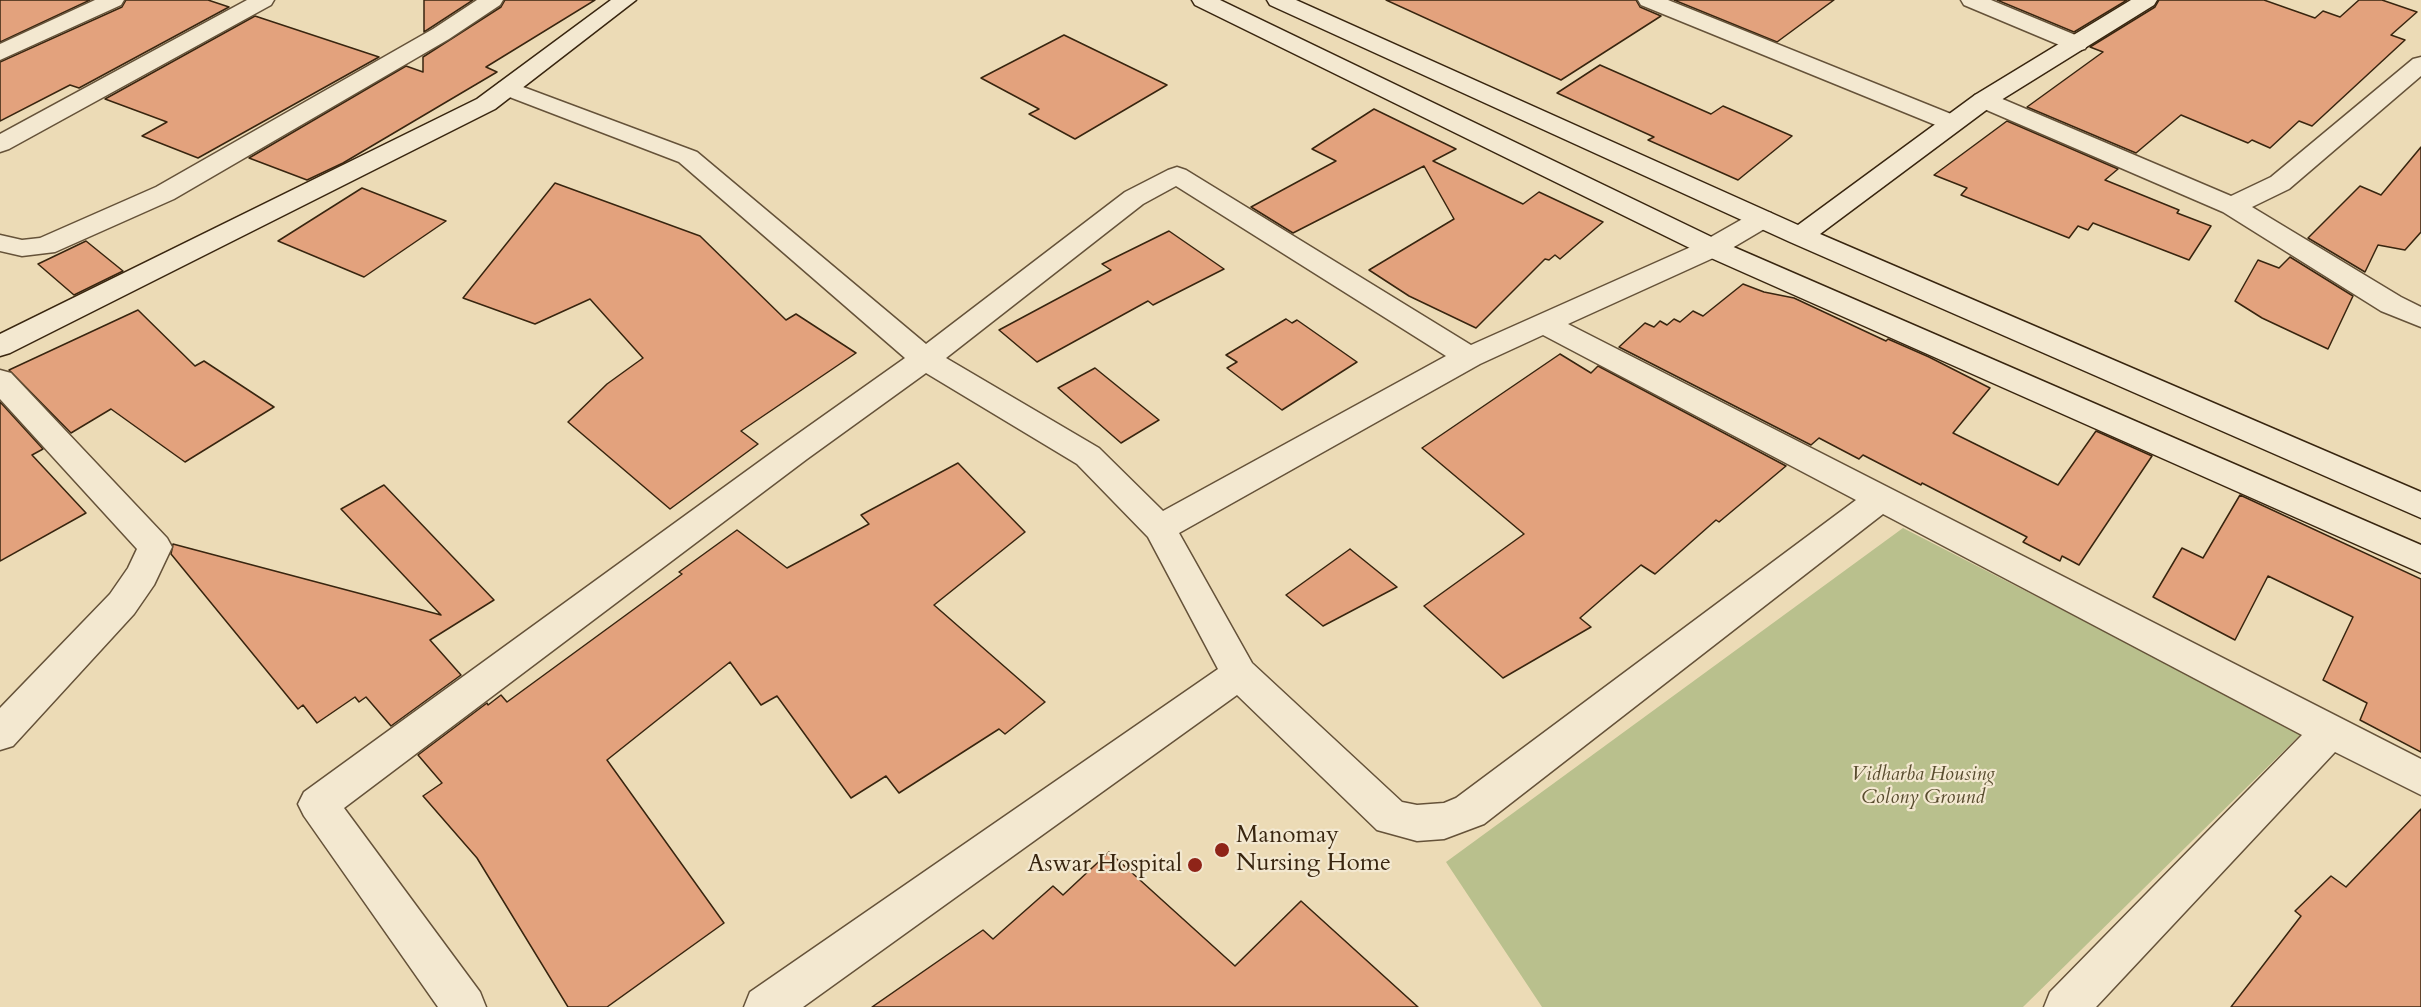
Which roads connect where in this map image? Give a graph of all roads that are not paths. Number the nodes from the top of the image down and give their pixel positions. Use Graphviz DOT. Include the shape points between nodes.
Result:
graph roads {
  1 [pos="113,0"];
  2 [pos="263,0"];
  3 [pos="492,0"];
  4 [pos="625,0"];
  5 [pos="1203,0"];
  6 [pos="1278,0"];
  7 [pos="1649,0"];
  8 [pos="1972,0"];
  9 [pos="2146,0"];
  10 [pos="1689,5"];
  11 [pos="2077,44"];
  12 [pos="2,50"];
  13 [pos="2421,64"];
  14 [pos="507,88"];
  15 [pos="1984,100"];
  16 [pos="1952,123"];
  17 [pos="0,144"];
  18 [pos="2232,206"];
  19 [pos="1762,219"];
  20 [pos="1800,236"];
  21 [pos="0,243"];
  22 [pos="1712,248"];
  23 [pos="2421,318"];
  24 [pos="1543,323"];
  25 [pos="0,346"];
  26 [pos="1469,357"];
  27 [pos="925,359"];
  28 [pos="0,380"];
  29 [pos="1881,498"];
  30 [pos="2421,506"];
  31 [pos="1160,528"];
  32 [pos="2421,560"];
  33 [pos="1239,674"];
  34 [pos="2332,730"];
  35 [pos="0,734"];
  36 [pos="2421,778"];
  37 [pos="464,1007"];
  38 [pos="766,1007"];
  39 [pos="2066,1007"];
  1 -- 12 [label="street"];
  2 -- 17 [label="street"];
  3 -- 21 [label="street" via="441,34 165,193 45,246 22,248"];
  4 -- 14 [label="street"];
  5 -- 22 [label="street"];
  6 -- 19 [label="street"];
  7 -- 10 [label="street"];
  8 -- 11 [label="street"];
  9 -- 11 [label="street"];
  10 -- 16 [label="street"];
  11 -- 15 [label="street"];
  13 -- 18 [label="street" via="2280,183"];
  14 -- 25 [label="street" via="486,104"];
  14 -- 27 [label="street" via="688,157"];
  15 -- 16 [label="street"];
  15 -- 18 [label="street"];
  16 -- 20 [label="street"];
  18 -- 23 [label="street" via="2391,304"];
  19 -- 20 [label="street"];
  19 -- 22 [label="street"];
  20 -- 30 [label="street"];
  22 -- 24 [label="street"];
  22 -- 32 [label="street"];
  24 -- 26 [label="street"];
  24 -- 29 [label="street"];
  26 -- 27 [label="street" via="1177,175 1134,198"];
  26 -- 31 [label="street"];
  27 -- 31 [label="street" via="1088,456"];
  27 -- 37 [label="street" via="318,804"];
  28 -- 35 [label="street" via="155,547 122,604"];
  29 -- 33 [label="street" via="1470,811 1444,822 1418,823 1391,817"];
  29 -- 34 [label="street"];
  31 -- 33 [label="street"];
  33 -- 38 [label="street"];
  34 -- 36 [label="street"];
  34 -- 39 [label="street"];
}
